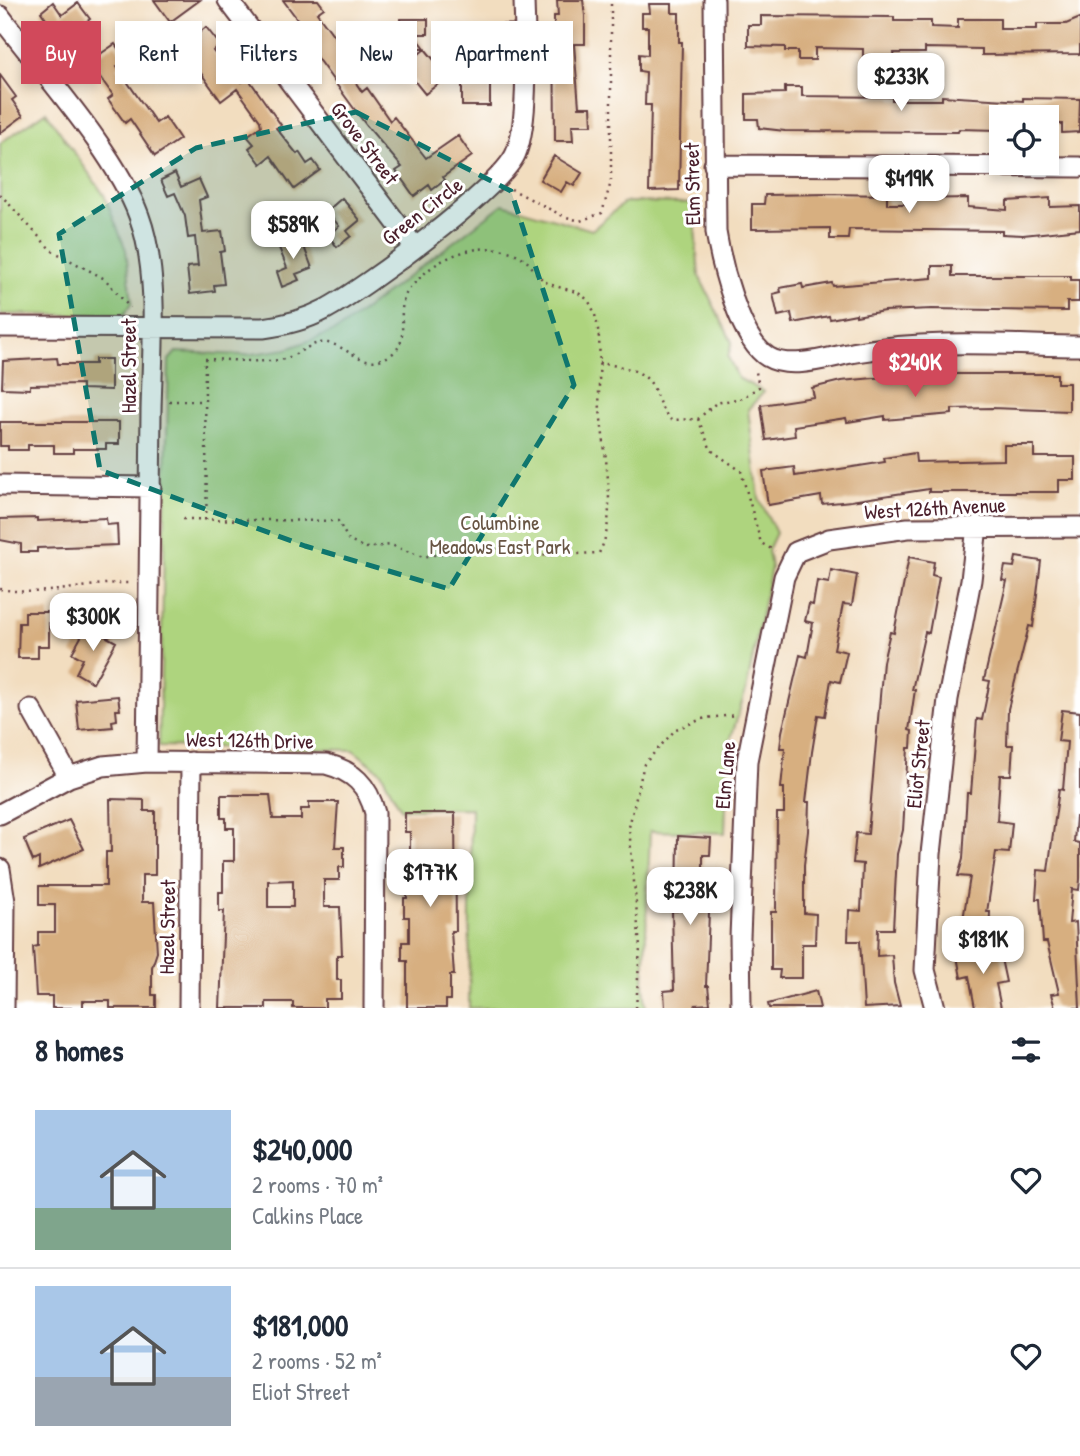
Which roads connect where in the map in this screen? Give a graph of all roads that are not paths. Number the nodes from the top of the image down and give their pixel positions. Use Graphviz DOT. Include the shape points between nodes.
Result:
graph roads {
  1 [pos="228,0"];
  2 [pos="524,0"];
  3 [pos="713,0"];
  4 [pos="0,16"];
  5 [pos="525,21"];
  6 [pos="524,84"];
  7 [pos="714,165"];
  8 [pos="1080,167"];
  9 [pos="414,246"];
  10 [pos="0,327"];
  11 [pos="151,329"];
  12 [pos="1080,346"];
  13 [pos="0,485"];
  14 [pos="150,487"];
  15 [pos="977,526"];
  16 [pos="1080,527"];
  17 [pos="794,556"];
  18 [pos="30,709"];
  19 [pos="147,762"];
  20 [pos="191,762"];
  21 [pos="69,777"];
  22 [pos="0,814"];
  23 [pos="0,869"];
  24 [pos="4,1008"];
  25 [pos="189,1008"];
  26 [pos="374,1008"];
  27 [pos="741,1008"];
  28 [pos="935,1008"];
  1 -- 9 [label="street, Grove Street"];
  2 -- 5 [label="street, Green Circle"];
  3 -- 7 [label="street, Elm Street"];
  4 -- 11 [label="street, Hazel Street" via="93,139 135,207 150,261"];
  6 -- 9 [label="street, Green Circle" via="518,145 506,172"];
  7 -- 8 [label="street"];
  7 -- 12 [label="street, Elm Street" via="714,217 722,265 761,362 913,345"];
  9 -- 11 [label="street, Green Circle" via="326,309 287,324"];
  10 -- 11 [label="street, Green Circle"];
  11 -- 14 [label="street, Hazel Street"];
  13 -- 14 [label="street"];
  14 -- 19 [label="street, Hazel Street"];
  15 -- 16 [label="street, West 126th Avenue"];
  15 -- 17 [label="street, West 126th Avenue" via="908,528 829,539"];
  15 -- 28 [label="street, Eliot Street" via="948,699 931,854 925,970"];
  17 -- 27 [label="street, Elm Lane" via="784,577 746,778"];
  18 -- 21 [label="street"];
  19 -- 20 [label="street, West 126th Drive"];
  19 -- 21 [label="street, West 126th Drive" via="103,766"];
  20 -- 25 [label="street, Hazel Street"];
  20 -- 26 [label="street, West 126th Drive" via="326,764 342,768 364,786 375,813"];
  21 -- 22 [label="street, West 126th Drive"];
  23 -- 24 [label="street" via="5,902"];
}
